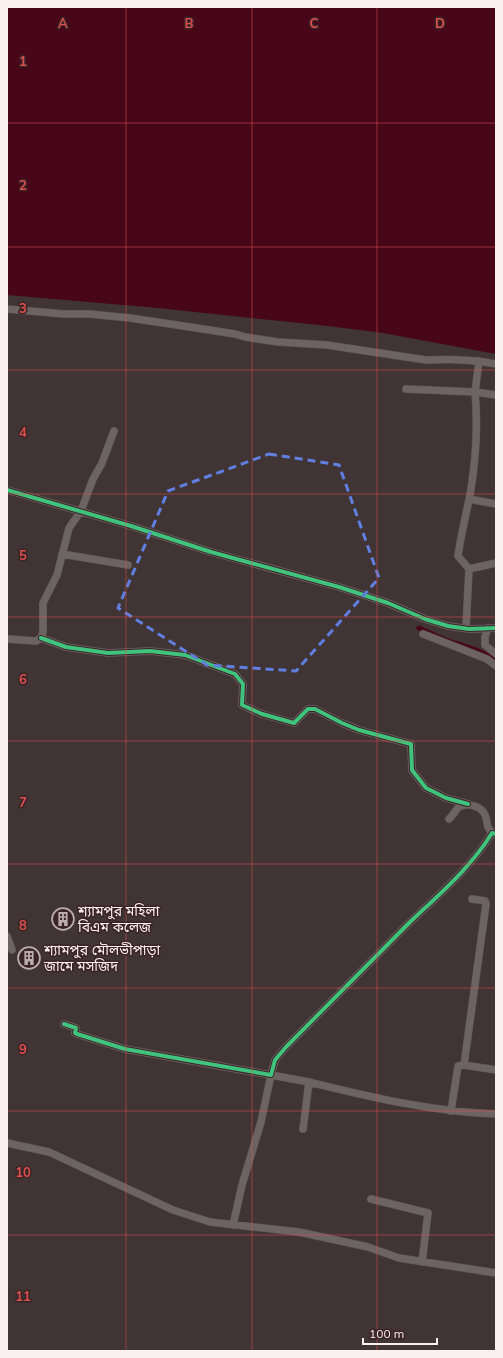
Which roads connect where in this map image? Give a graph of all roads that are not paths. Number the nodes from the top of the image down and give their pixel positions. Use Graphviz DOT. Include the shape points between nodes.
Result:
graph roads {
  1 [pos="7,309"];
  2 [pos="479,361"];
  3 [pos="496,364"];
  4 [pos="406,389"];
  5 [pos="475,392"];
  6 [pos="496,395"];
  7 [pos="114,431"];
  8 [pos="7,490"];
  9 [pos="469,499"];
  10 [pos="496,504"];
  11 [pos="81,511"];
  12 [pos="62,554"];
  13 [pos="496,563"];
  14 [pos="128,565"];
  15 [pos="469,569"];
  16 [pos="466,628"];
  17 [pos="488,628"];
  18 [pos="496,628"];
  19 [pos="423,634"];
  20 [pos="41,638"];
  21 [pos="7,639"];
  22 [pos="496,654"];
  23 [pos="496,666"];
  24 [pos="468,804"];
  25 [pos="449,819"];
  26 [pos="494,834"];
  27 [pos="472,899"];
  28 [pos="7,936"];
  29 [pos="12,950"];
  30 [pos="64,1024"];
  31 [pos="464,1065"];
  32 [pos="496,1070"];
  33 [pos="271,1075"];
  34 [pos="309,1082"];
  35 [pos="452,1112"];
  36 [pos="496,1114"];
  37 [pos="303,1129"];
  38 [pos="7,1143"];
  39 [pos="370,1199"];
  40 [pos="233,1225"];
  41 [pos="422,1262"];
  42 [pos="496,1273"];
  1 -- 2 [label="street" via="130,318 265,340 327,345 426,360"];
  2 -- 3 [label="street"];
  2 -- 5 [label="street"];
  4 -- 5 [label="street"];
  5 -- 6 [label="street"];
  5 -- 9 [label="street" via="475,464"];
  7 -- 11 [label="street"];
  8 -- 11 [label="street"];
  9 -- 10 [label="street"];
  9 -- 15 [label="street" via="458,556"];
  11 -- 12 [label="street" via="69,528"];
  11 -- 16 [label="street" via="211,552 339,587 448,626"];
  12 -- 14 [label="street"];
  12 -- 20 [label="street" via="57,575 43,603"];
  13 -- 15 [label="street"];
  15 -- 16 [label="street"];
  16 -- 17 [label="street"];
  17 -- 18 [label="street"];
  17 -- 22 [label="street" via="485,645"];
  19 -- 23 [label="street" via="487,659"];
  20 -- 21 [label="street" via="36,641"];
  20 -- 24 [label="street" via="66,647 108,653 150,651 185,655 211,664 235,674 243,684 242,705 262,714 294,723 308,709 315,709 359,730 411,744 412,770 426,788 446,798"];
  24 -- 25 [label="street" via="459,807"];
  24 -- 26 [label="street" via="479,808 485,814 488,828"];
  26 -- 33 [label="street" via="466,868 286,1047 275,1060"];
  27 -- 31 [label="street" via="485,901 486,904"];
  28 -- 29 [label="street"];
  30 -- 33 [label="street" via="76,1028 77,1034 125,1049"];
  31 -- 32 [label="street"];
  31 -- 35 [label="street" via="458,1066"];
  33 -- 34 [label="street"];
  33 -- 40 [label="street"];
  34 -- 35 [label="street"];
  34 -- 37 [label="street"];
  35 -- 36 [label="street"];
  38 -- 40 [label="street" via="49,1152 173,1210 210,1222"];
  39 -- 41 [label="street" via="428,1213"];
  40 -- 41 [label="street" via="317,1235"];
  41 -- 42 [label="street"];
}
